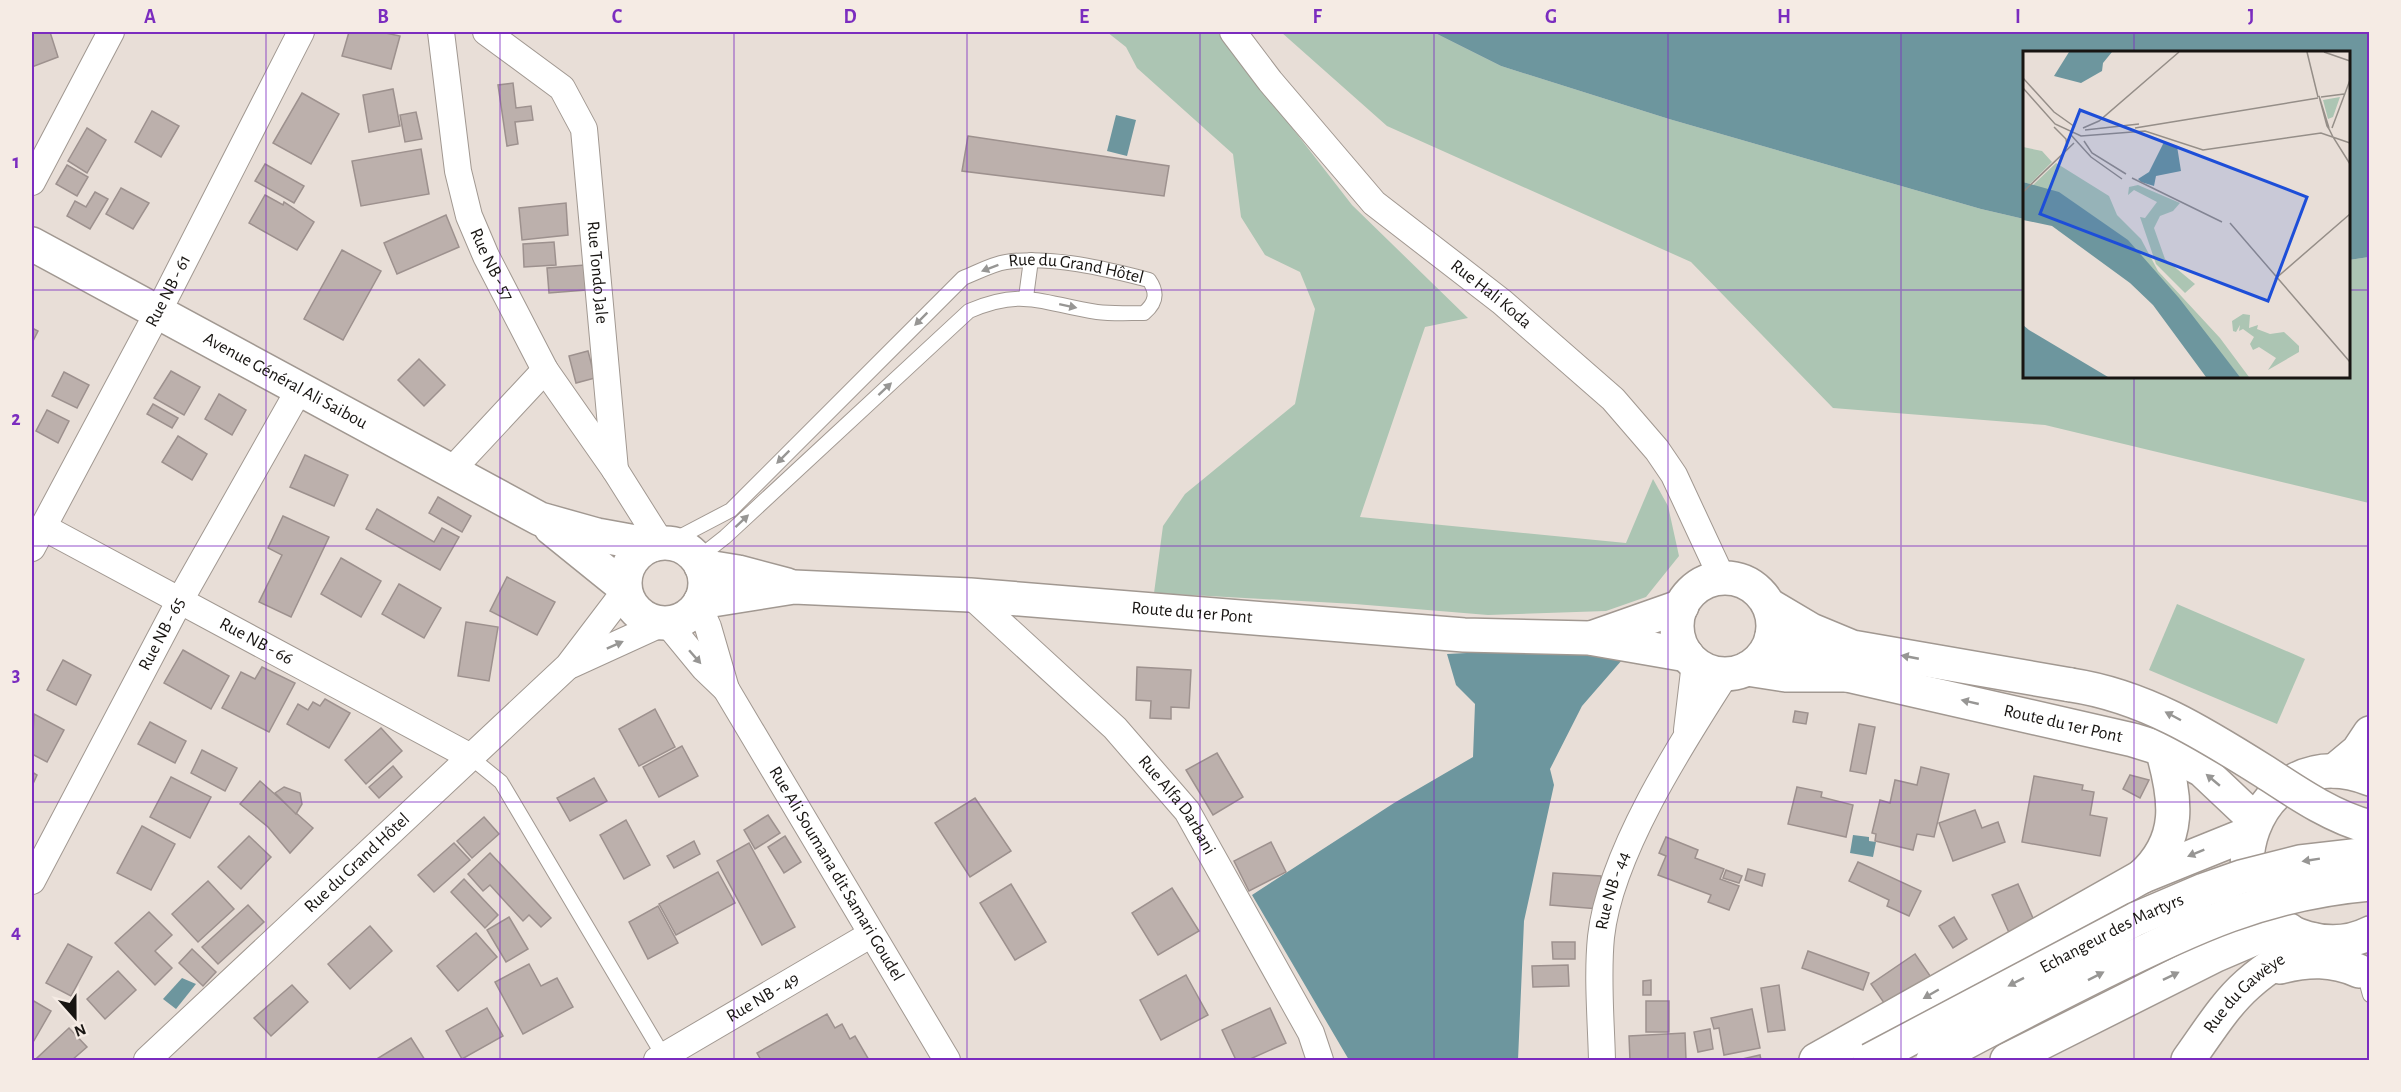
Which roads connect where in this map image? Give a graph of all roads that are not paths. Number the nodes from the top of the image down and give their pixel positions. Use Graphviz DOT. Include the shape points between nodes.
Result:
graph roads {
  1 [pos="111,32"];
  2 [pos="301,32"];
  3 [pos="441,32"];
  4 [pos="486,32"];
  5 [pos="1233,32"];
  6 [pos="32,183"];
  7 [pos="32,244"];
  8 [pos="1031,260"];
  9 [pos="1026,297"];
  10 [pos="159,310"];
  11 [pos="545,370"];
  12 [pos="300,390"];
  13 [pos="615,470"];
  14 [pos="450,472"];
  15 [pos="540,519"];
  16 [pos="37,538"];
  17 [pos="660,544"];
  18 [pos="699,562"];
  19 [pos="1722,578"];
  20 [pos="794,587"];
  21 [pos="625,589"];
  22 [pos="970,595"];
  23 [pos="179,602"];
  24 [pos="699,603"];
  25 [pos="1682,606"];
  26 [pos="1770,621"];
  27 [pos="665,623"];
  28 [pos="1589,638"];
  29 [pos="1691,659"];
  30 [pos="568,666"];
  31 [pos="1736,671"];
  32 [pos="1847,675"];
  33 [pos="726,689"];
  34 [pos="2370,733"];
  35 [pos="1686,736"];
  36 [pos="2162,749"];
  37 [pos="469,756"];
  38 [pos="2334,771"];
  39 [pos="2370,779"];
  40 [pos="2253,826"];
  41 [pos="2370,827"];
  42 [pos="2370,854"];
  43 [pos="2141,877"];
  44 [pos="32,881"];
  45 [pos="2370,884"];
  46 [pos="870,935"];
  47 [pos="2328,936"];
  48 [pos="2264,972"];
  49 [pos="2365,983"];
  50 [pos="660,1059"];
  51 [pos="147,1060"];
  52 [pos="947,1060"];
  53 [pos="1320,1060"];
  54 [pos="1602,1060"];
  55 [pos="1816,1060"];
  56 [pos="1870,1060"];
  57 [pos="1933,1060"];
  58 [pos="2007,1060"];
  59 [pos="2188,1060"];
  1 -- 6 [label="street"];
  2 -- 10 [label="street, Rue NB - 61"];
  3 -- 11 [label="street, Rue NB - 57" via="458,171 469,216"];
  4 -- 13 [label="street, Rue Tondo Jale" via="562,88 584,129"];
  5 -- 19 [label="street, Rue Hali Koda" via="1374,203 1502,302 1613,399 1674,475"];
  7 -- 10 [label="street, Avenue Général Ali Saibou"];
  8 -- 9 [label="lane"];
  9 -- 8 [label="lane, Rue du Grand Hôtel, one-way" via="1098,312 1144,313 1156,298 1149,280 1109,269"];
  8 -- 17 [label="lane, Rue du Grand Hôtel, one-way" via="1005,262 963,278 731,510"];
  18 -- 9 [label="lane, Rue du Grand Hôtel, one-way" via="969,311 990,302"];
  10 -- 12 [label="street, Avenue Général Ali Saibou"];
  10 -- 16 [label="street, Rue NB - 61"];
  11 -- 13 [label="street, Rue NB - 57"];
  11 -- 14 [label="street"];
  12 -- 14 [label="street, Avenue Général Ali Saibou"];
  12 -- 23 [label="street, Rue NB - 65"];
  13 -- 17 [label="street, Rue Tondo Jale"];
  14 -- 15 [label="street, Avenue Général Ali Saibou"];
  15 -- 17 [label="street, Avenue Général Ali Saibou" via="597,535"];
  15 -- 21 [label="street, Avenue Général Ali Saibou"];
  16 -- 23 [label="street, Rue NB - 66"];
  17 -- 18 [label="street" via="684,548"];
  17 -- 21 [label="street" via="640,551 631,561 625,574"];
  18 -- 20 [label="street, Route du 1er Pont"];
  18 -- 24 [label="street" via="705,584"];
  19 -- 25 [label="street" via="1698,586"];
  19 -- 26 [label="street" via="1736,579 1761,594"];
  20 -- 22 [label="street, Route du 1er Pont"];
  20 -- 24 [label="street, Route du 1er Pont"];
  21 -- 27 [label="street" via="638,613"];
  21 -- 30 [label="street, Rue du Grand Hôtel"];
  22 -- 28 [label="street, Route du 1er Pont" via="1464,635"];
  22 -- 53 [label="street, Rue Alfa Darbani" via="1115,728 1187,811 1311,1033"];
  23 -- 37 [label="street, Rue NB - 66"];
  23 -- 44 [label="street, Rue NB - 65"];
  24 -- 27 [label="street" via="685,618"];
  24 -- 33 [label="street, Rue Ali Soumana dit Samari Goudel"];
  25 -- 28 [label="street, Route du 1er Pont"];
  25 -- 29 [label="street" via="1677,631"];
  26 -- 31 [label="street" via="1767,649"];
  26 -- 32 [label="street, Route du 1er Pont"];
  41 -- 26 [label="street, one-way, bridge" via="2306,798 2169,714 2100,689 1852,647 1811,630"];
  30 -- 27 [label="street, Rue du Grand Hôtel, one-way"];
  27 -- 33 [label="street, Rue Ali Soumana dit Samari Goudel, one-way"];
  28 -- 29 [label="street, Route du 1er Pont"];
  29 -- 31 [label="street" via="1706,670"];
  29 -- 35 [label="street, Rue NB - 44"];
  30 -- 37 [label="street, Rue du Grand Hôtel"];
  31 -- 32 [label="street, Route du 1er Pont"];
  31 -- 35 [label="street, Rue NB - 44"];
  36 -- 32 [label="street, Route du 1er Pont, one-way"];
  33 -- 46 [label="street, Rue Ali Soumana dit Samari Goudel"];
  34 -- 38 [label="street" via="2358,751"];
  35 -- 54 [label="street, Rue NB - 44" via="1627,850 1607,906 1600,965"];
  40 -- 36 [label="street, Route du 1er Pont, one-way" via="2202,770"];
  36 -- 43 [label="street" via="2171,782 2173,819 2161,854"];
  37 -- 50 [label="lane" via="501,782"];
  37 -- 51 [label="street, Rue du Grand Hôtel"];
  38 -- 39 [label="street"];
  38 -- 40 [label="street" via="2294,780 2277,792"];
  40 -- 43 [label="street, one-way"];
  40 -- 47 [label="street" via="2247,865 2260,903 2273,918"];
  42 -- 56 [label="street, Echangeur des Martyrs, one-way, bridge" via="2300,862 2204,890 2136,919"];
  43 -- 55 [label="street, one-way"];
  57 -- 45 [label="street, Echangeur des Martyrs, one-way, bridge" via="2209,921 2305,892"];
  46 -- 50 [label="street, Rue NB - 49"];
  46 -- 52 [label="street, Rue Ali Soumana dit Samari Goudel"];
  47 -- 48 [label="street, Rue du Gawèye"];
  47 -- 49 [label="lane"];
  58 -- 47 [label="street, one-way" via="2258,937"];
  48 -- 49 [label="street" via="2325,961 2340,963"];
  48 -- 59 [label="street, Rue du Gawèye" via="2234,999"];
}
